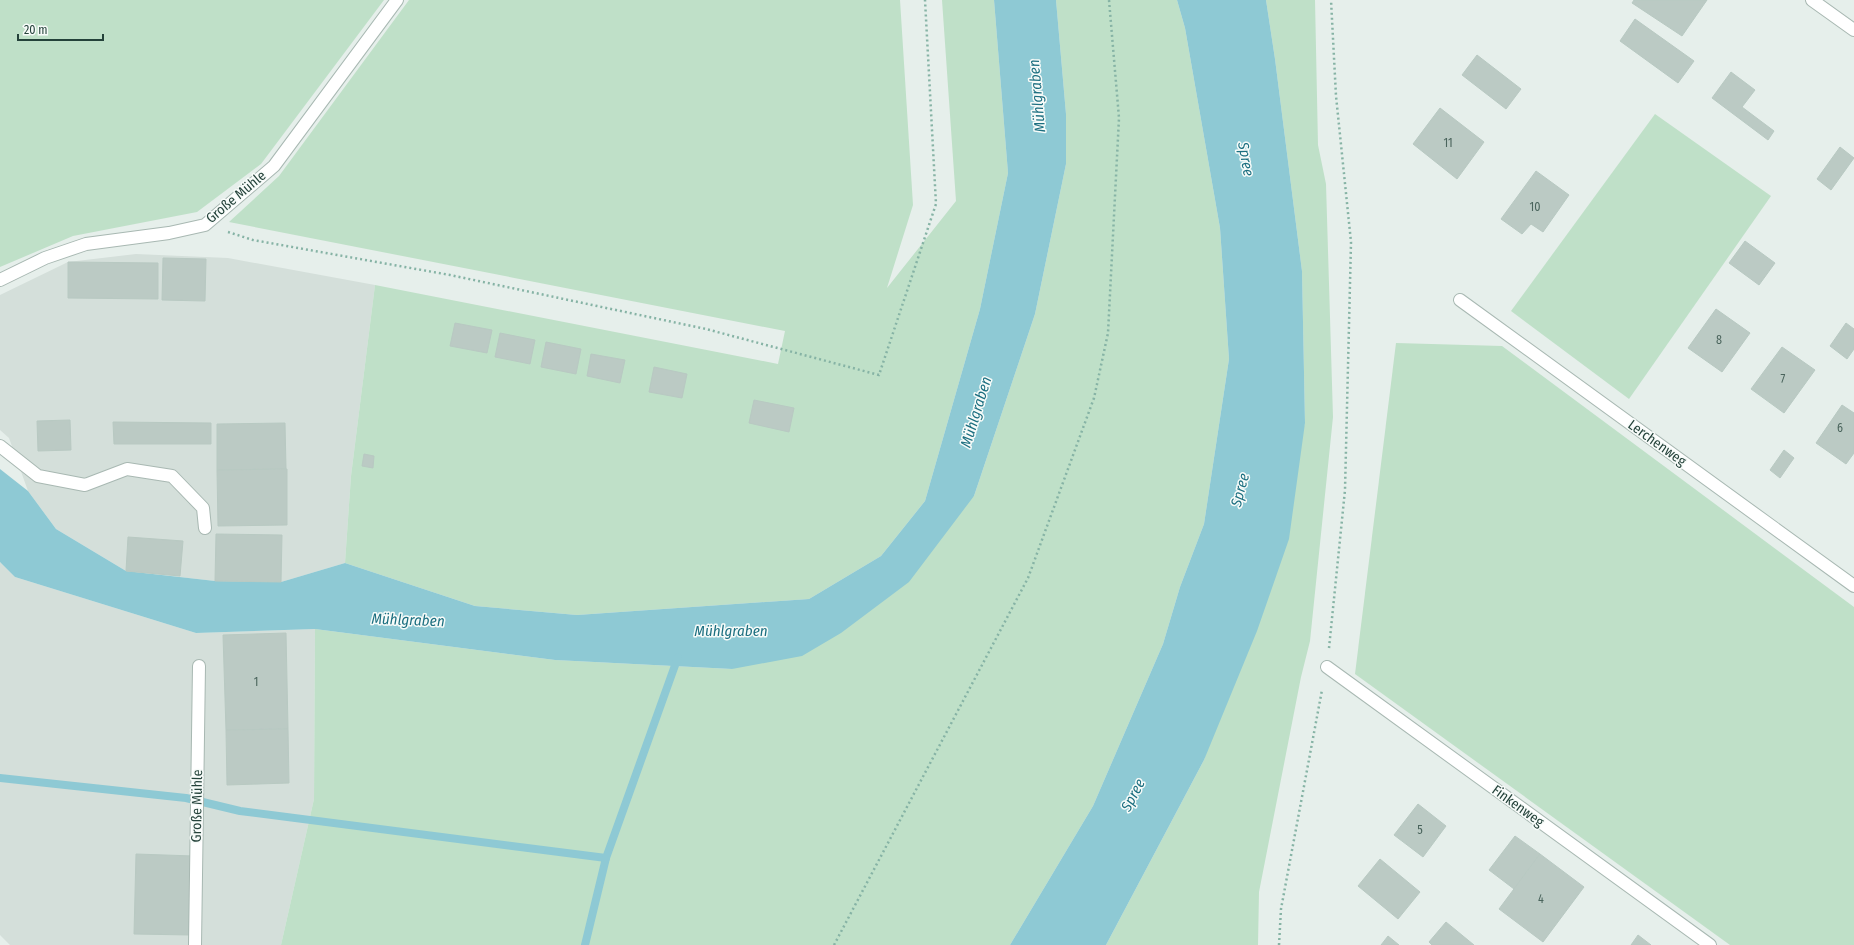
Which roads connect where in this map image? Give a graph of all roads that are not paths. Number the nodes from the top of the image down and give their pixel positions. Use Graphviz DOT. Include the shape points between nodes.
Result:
graph roads {
  1 [pos="397,0"];
  2 [pos="1812,0"];
  3 [pos="1854,30"];
  4 [pos="0,280"];
  5 [pos="1460,300"];
  6 [pos="0,446"];
  7 [pos="205,528"];
  8 [pos="1854,586"];
  9 [pos="199,666"];
  10 [pos="1327,667"];
  11 [pos="195,945"];
  12 [pos="1710,945"];
  1 -- 4 [label="street, Große Mühle" via="274,166 205,225 169,233 86,244 45,258"];
  2 -- 3 [label="street"];
  5 -- 8 [label="street, Lerchenweg"];
  6 -- 7 [label="street" via="38,476 84,485 127,470 172,476 203,508"];
  9 -- 11 [label="street, Große Mühle"];
  10 -- 12 [label="street, Finkenweg"];
}
